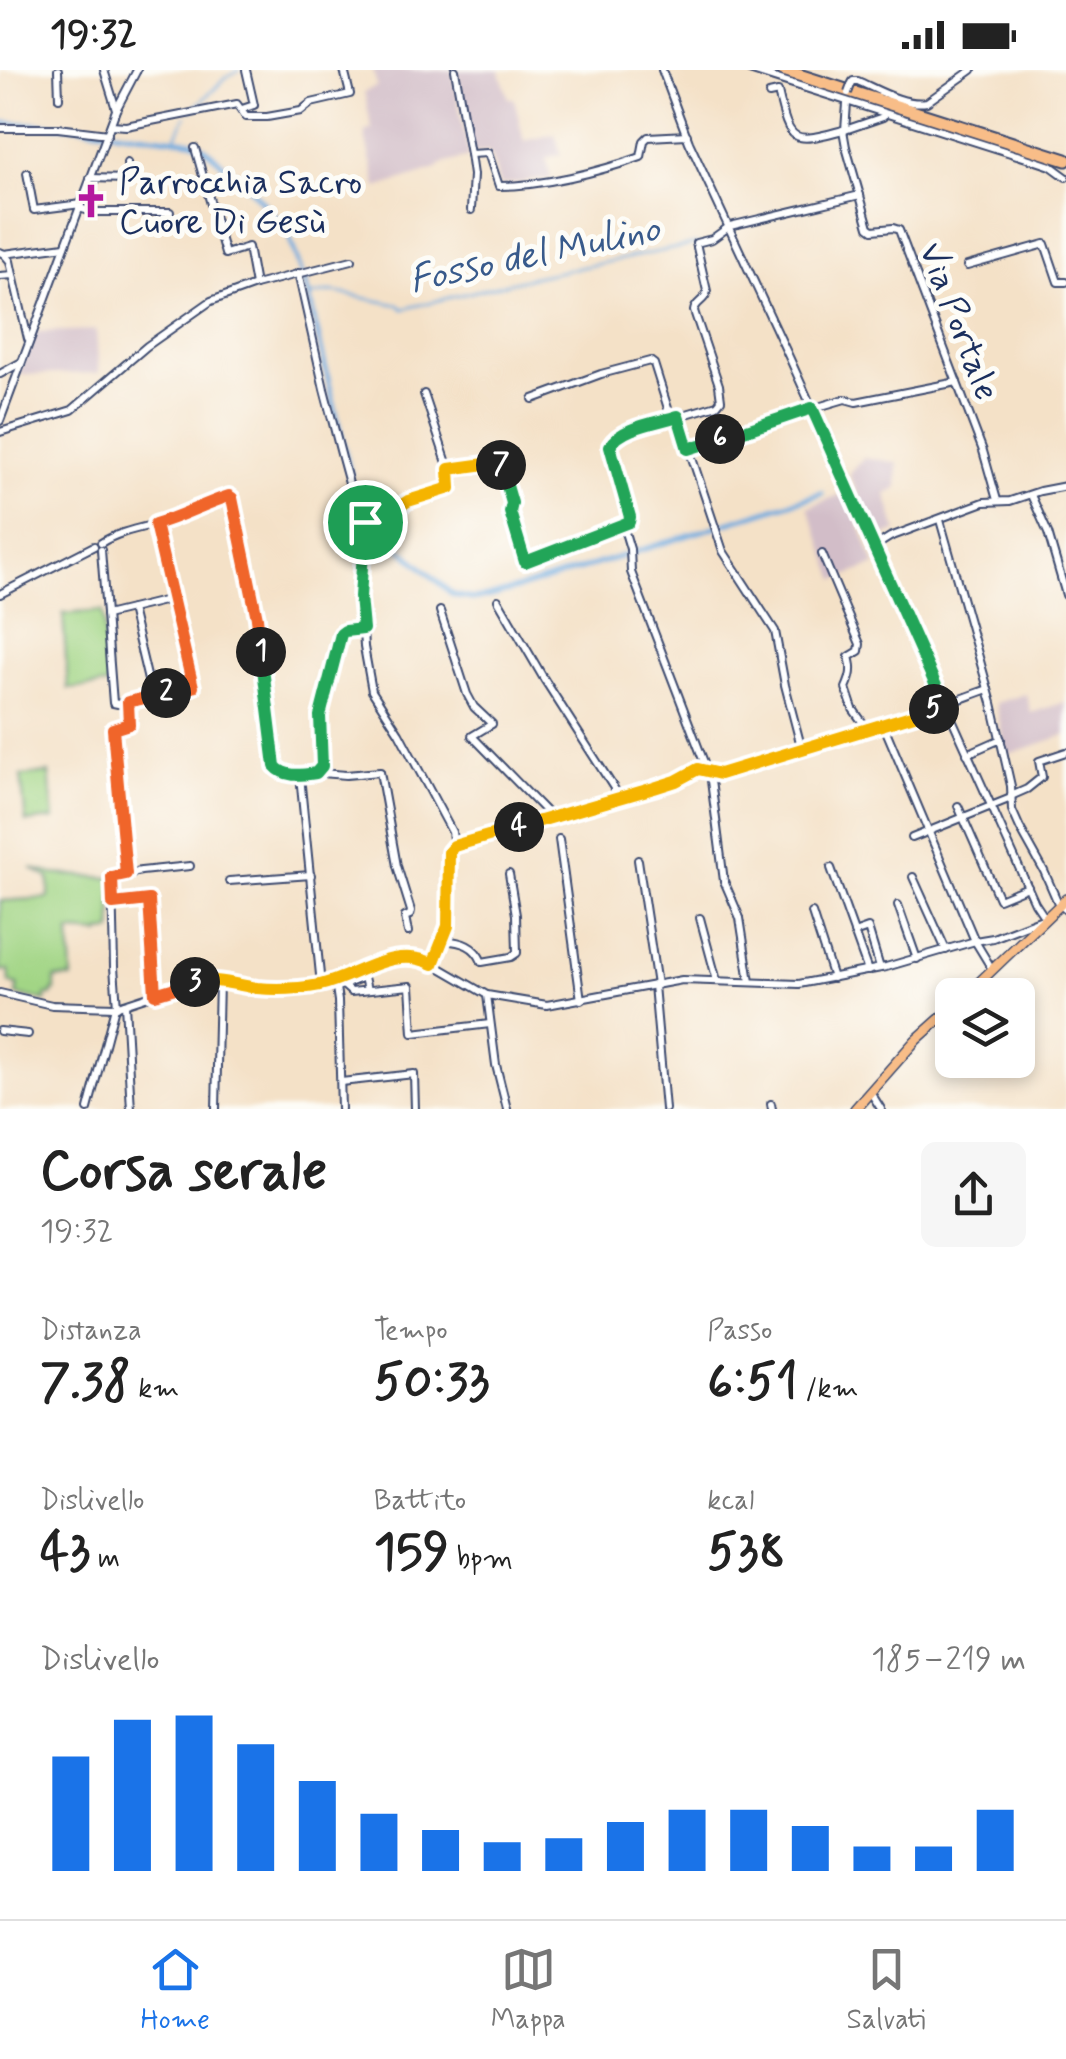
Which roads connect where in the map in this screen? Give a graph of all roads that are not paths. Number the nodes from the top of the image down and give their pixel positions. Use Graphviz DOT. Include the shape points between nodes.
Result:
graph roads {
  1 [pos="58,70"];
  2 [pos="104,70"];
  3 [pos="137,70"];
  4 [pos="246,70"];
  5 [pos="344,70"];
  6 [pos="455,70"];
  7 [pos="662,70"];
  8 [pos="750,70"];
  9 [pos="782,70"];
  10 [pos="796,70"];
  11 [pos="972,70"];
  12 [pos="768,94"];
  13 [pos="59,98"];
  14 [pos="242,109"];
  15 [pos="116,110"];
  16 [pos="884,117"];
  17 [pos="0,128"];
  18 [pos="109,129"];
  19 [pos="844,130"];
  20 [pos="687,135"];
  21 [pos="195,148"];
  22 [pos="470,154"];
  23 [pos="1066,155"];
  24 [pos="127,163"];
  25 [pos="26,174"];
  26 [pos="1066,177"];
  27 [pos="90,178"];
  28 [pos="860,195"];
  29 [pos="80,206"];
  30 [pos="471,210"];
  31 [pos="170,212"];
  32 [pos="730,226"];
  33 [pos="65,246"];
  34 [pos="2,253"];
  35 [pos="352,260"];
  36 [pos="967,266"];
  37 [pos="300,272"];
  38 [pos="13,275"];
  39 [pos="0,276"];
  40 [pos="1063,282"];
  41 [pos="254,286"];
  42 [pos="29,340"];
  43 [pos="21,362"];
  44 [pos="0,374"];
  45 [pos="957,382"];
  46 [pos="424,394"];
  47 [pos="533,398"];
  48 [pos="812,408"];
  49 [pos="674,417"];
  50 [pos="0,421"];
  51 [pos="0,432"];
  52 [pos="688,449"];
  53 [pos="449,469"];
  54 [pos="1066,486"];
  55 [pos="1031,495"];
  56 [pos="996,500"];
  57 [pos="368,518"];
  58 [pos="940,520"];
  59 [pos="155,524"];
  60 [pos="627,524"];
  61 [pos="99,547"];
  62 [pos="874,547"];
  63 [pos="822,554"];
  64 [pos="0,594"];
  65 [pos="1066,595"];
  66 [pos="172,599"];
  67 [pos="498,600"];
  68 [pos="131,609"];
  69 [pos="440,611"];
  70 [pos="106,615"];
  71 [pos="363,629"];
  72 [pos="988,690"];
  73 [pos="152,697"];
  74 [pos="128,702"];
  75 [pos="945,706"];
  76 [pos="884,726"];
  77 [pos="868,730"];
  78 [pos="1001,739"];
  79 [pos="802,750"];
  80 [pos="1066,752"];
  81 [pos="967,754"];
  82 [pos="320,770"];
  83 [pos="708,771"];
  84 [pos="300,776"];
  85 [pos="619,796"];
  86 [pos="1011,797"];
  87 [pos="958,806"];
  88 [pos="992,807"];
  89 [pos="551,818"];
  90 [pos="964,818"];
  91 [pos="928,832"];
  92 [pos="912,838"];
  93 [pos="559,839"];
  94 [pos="454,846"];
  95 [pos="638,860"];
  96 [pos="190,866"];
  97 [pos="832,868"];
  98 [pos="126,874"];
  99 [pos="510,874"];
  100 [pos="310,875"];
  101 [pos="913,877"];
  102 [pos="229,880"];
  103 [pos="1028,886"];
  104 [pos="113,904"];
  105 [pos="898,905"];
  106 [pos="1064,905"];
  107 [pos="812,913"];
  108 [pos="700,918"];
  109 [pos="1045,918"];
  110 [pos="408,932"];
  111 [pos="854,933"];
  112 [pos="444,940"];
  113 [pos="975,940"];
  114 [pos="946,950"];
  115 [pos="916,959"];
  116 [pos="433,964"];
  117 [pos="880,968"];
  118 [pos="992,969"];
  119 [pos="868,971"];
  120 [pos="832,978"];
  121 [pos="983,978"];
  122 [pos="219,981"];
  123 [pos="717,981"];
  124 [pos="750,982"];
  125 [pos="338,983"];
  126 [pos="321,984"];
  127 [pos="656,985"];
  128 [pos="367,990"];
  129 [pos="0,994"];
  130 [pos="155,994"];
  131 [pos="487,995"];
  132 [pos="580,1000"];
  133 [pos="119,1006"];
  134 [pos="935,1023"];
  135 [pos="490,1024"];
  136 [pos="0,1031"];
  137 [pos="28,1034"];
  138 [pos="341,1082"];
  139 [pos="871,1093"];
  140 [pos="88,1109"];
  141 [pos="131,1109"];
  142 [pos="216,1109"];
  143 [pos="341,1109"];
  144 [pos="415,1109"];
  145 [pos="507,1109"];
  146 [pos="664,1109"];
  147 [pos="855,1109"];
  148 [pos="881,1109"];
  1 -- 13 [label="street"];
  2 -- 15 [label="street"];
  3 -- 15 [label="street"];
  4 -- 14 [label="street" via="254,105"];
  5 -- 14 [label="street" via="350,94 267,117 248,118"];
  6 -- 22 [label="street"];
  7 -- 20 [label="street"];
  8 -- 26 [label="street" via="1036,161"];
  9 -- 23 [label="highway"];
  10 -- 23 [label="highway"];
  11 -- 19 [label="street, Via Portale" via="919,104 853,82"];
  12 -- 19 [label="street" via="778,92 784,122 798,138"];
  14 -- 18 [label="street" via="237,104"];
  15 -- 18 [label="street"];
  16 -- 19 [label="street"];
  17 -- 18 [label="street"];
  18 -- 27 [label="street"];
  19 -- 28 [label="street, Via Portale"];
  20 -- 22 [label="street" via="648,137 637,159 501,186 488,153"];
  20 -- 32 [label="street"];
  21 -- 41 [label="street" via="225,254 248,247"];
  22 -- 30 [label="street"];
  24 -- 27 [label="street" via="128,179"];
  25 -- 29 [label="street" via="34,210"];
  27 -- 29 [label="street"];
  28 -- 32 [label="street"];
  28 -- 45 [label="street, Via Portale" via="871,230 899,230"];
  29 -- 31 [label="street" via="93,212"];
  29 -- 33 [label="street"];
  32 -- 48 [label="street"];
  32 -- 49 [label="street" via="696,245 707,294 694,311 721,400"];
  33 -- 34 [label="street"];
  33 -- 42 [label="street"];
  34 -- 38 [label="street"];
  35 -- 37 [label="street"];
  36 -- 40 [label="street" via="1045,244"];
  37 -- 41 [label="street"];
  37 -- 57 [label="street" via="354,502"];
  38 -- 39 [label="street"];
  38 -- 42 [label="street"];
  41 -- 51 [label="street" via="177,324 72,410"];
  42 -- 43 [label="street"];
  43 -- 44 [label="street"];
  43 -- 50 [label="street"];
  45 -- 48 [label="street"];
  45 -- 56 [label="street, Via Portale"];
  46 -- 53 [label="street"];
  47 -- 49 [label="street" via="650,361"];
  48 -- 52 [label="street"];
  48 -- 62 [label="street"];
  49 -- 52 [label="street"];
  49 -- 60 [label="street" via="610,443"];
  52 -- 79 [label="street" via="727,557 775,630"];
  53 -- 57 [label="street" via="450,488"];
  53 -- 60 [label="street" via="500,462 525,562"];
  54 -- 55 [label="street"];
  55 -- 56 [label="street"];
  55 -- 65 [label="street"];
  56 -- 58 [label="street"];
  57 -- 71 [label="street"];
  58 -- 62 [label="street"];
  58 -- 72 [label="street"];
  59 -- 61 [label="street"];
  59 -- 66 [label="street"];
  59 -- 84 [label="street" via="232,498 257,618 275,766"];
  60 -- 83 [label="street" via="632,572"];
  61 -- 64 [label="street"];
  61 -- 70 [label="street"];
  62 -- 75 [label="street"];
  63 -- 77 [label="street" via="860,644 849,657 846,688"];
  66 -- 68 [label="street"];
  66 -- 73 [label="street" via="193,687"];
  67 -- 85 [label="street"];
  68 -- 70 [label="street"];
  68 -- 73 [label="street"];
  69 -- 89 [label="street" via="467,694 492,724 472,736"];
  70 -- 74 [label="street" via="112,702"];
  71 -- 82 [label="street" via="343,632 330,668 320,716"];
  71 -- 94 [label="street" via="372,691"];
  72 -- 75 [label="street"];
  72 -- 78 [label="street"];
  73 -- 74 [label="street"];
  74 -- 98 [label="street" via="129,724 113,731"];
  75 -- 76 [label="street"];
  75 -- 81 [label="street"];
  76 -- 77 [label="street"];
  76 -- 91 [label="street"];
  77 -- 79 [label="street"];
  78 -- 81 [label="street"];
  78 -- 86 [label="street"];
  79 -- 83 [label="street" via="720,774"];
  80 -- 86 [label="street" via="1039,760 1042,777"];
  81 -- 88 [label="street"];
  82 -- 84 [label="street"];
  82 -- 110 [label="street" via="380,772 411,912 405,918"];
  83 -- 85 [label="street"];
  83 -- 124 [label="street" via="724,881 740,918"];
  84 -- 100 [label="street"];
  85 -- 89 [label="street"];
  86 -- 88 [label="street"];
  86 -- 106 [label="street" via="1020,828"];
  87 -- 90 [label="street"];
  88 -- 90 [label="street"];
  88 -- 103 [label="street"];
  89 -- 94 [label="street"];
  90 -- 91 [label="street"];
  90 -- 103 [label="street" via="1000,899"];
  91 -- 92 [label="street"];
  91 -- 113 [label="street"];
  93 -- 132 [label="street"];
  94 -- 112 [label="street" via="447,860"];
  95 -- 127 [label="street"];
  96 -- 98 [label="street"];
  97 -- 111 [label="street"];
  98 -- 104 [label="street" via="112,877"];
  99 -- 112 [label="street" via="517,953 482,962 478,951"];
  100 -- 102 [label="street"];
  100 -- 126 [label="street"];
  101 -- 114 [label="street"];
  103 -- 109 [label="street"];
  104 -- 130 [label="street" via="149,900"];
  104 -- 133 [label="street"];
  105 -- 115 [label="street"];
  106 -- 109 [label="main road"];
  107 -- 120 [label="street"];
  108 -- 123 [label="street"];
  109 -- 113 [label="street"];
  109 -- 118 [label="main road"];
  111 -- 117 [label="street" via="868,928"];
  111 -- 119 [label="street"];
  112 -- 116 [label="street"];
  113 -- 114 [label="street"];
  113 -- 118 [label="street"];
  114 -- 115 [label="street"];
  115 -- 117 [label="street"];
  116 -- 125 [label="street" via="389,960"];
  116 -- 131 [label="street"];
  117 -- 119 [label="street"];
  118 -- 121 [label="main road"];
  119 -- 120 [label="street"];
  120 -- 124 [label="street"];
  122 -- 126 [label="street" via="282,990"];
  122 -- 130 [label="street"];
  122 -- 142 [label="street"];
  123 -- 124 [label="street"];
  123 -- 127 [label="street"];
  125 -- 126 [label="street"];
  125 -- 128 [label="street" via="351,992"];
  125 -- 128 [label="street" via="364,977"];
  125 -- 138 [label="street"];
  127 -- 132 [label="street"];
  127 -- 146 [label="street"];
  128 -- 135 [label="street" via="410,986 413,1033"];
  129 -- 133 [label="street" via="52,1005"];
  130 -- 133 [label="street"];
  131 -- 132 [label="street" via="538,1006"];
  131 -- 135 [label="street"];
  133 -- 140 [label="street"];
  133 -- 141 [label="street"];
  134 -- 139 [label="main road"];
  135 -- 145 [label="street"];
  136 -- 137 [label="street"];
  138 -- 143 [label="street"];
  138 -- 144 [label="street" via="414,1074"];
  139 -- 147 [label="main road"];
  139 -- 148 [label="street"];
}
